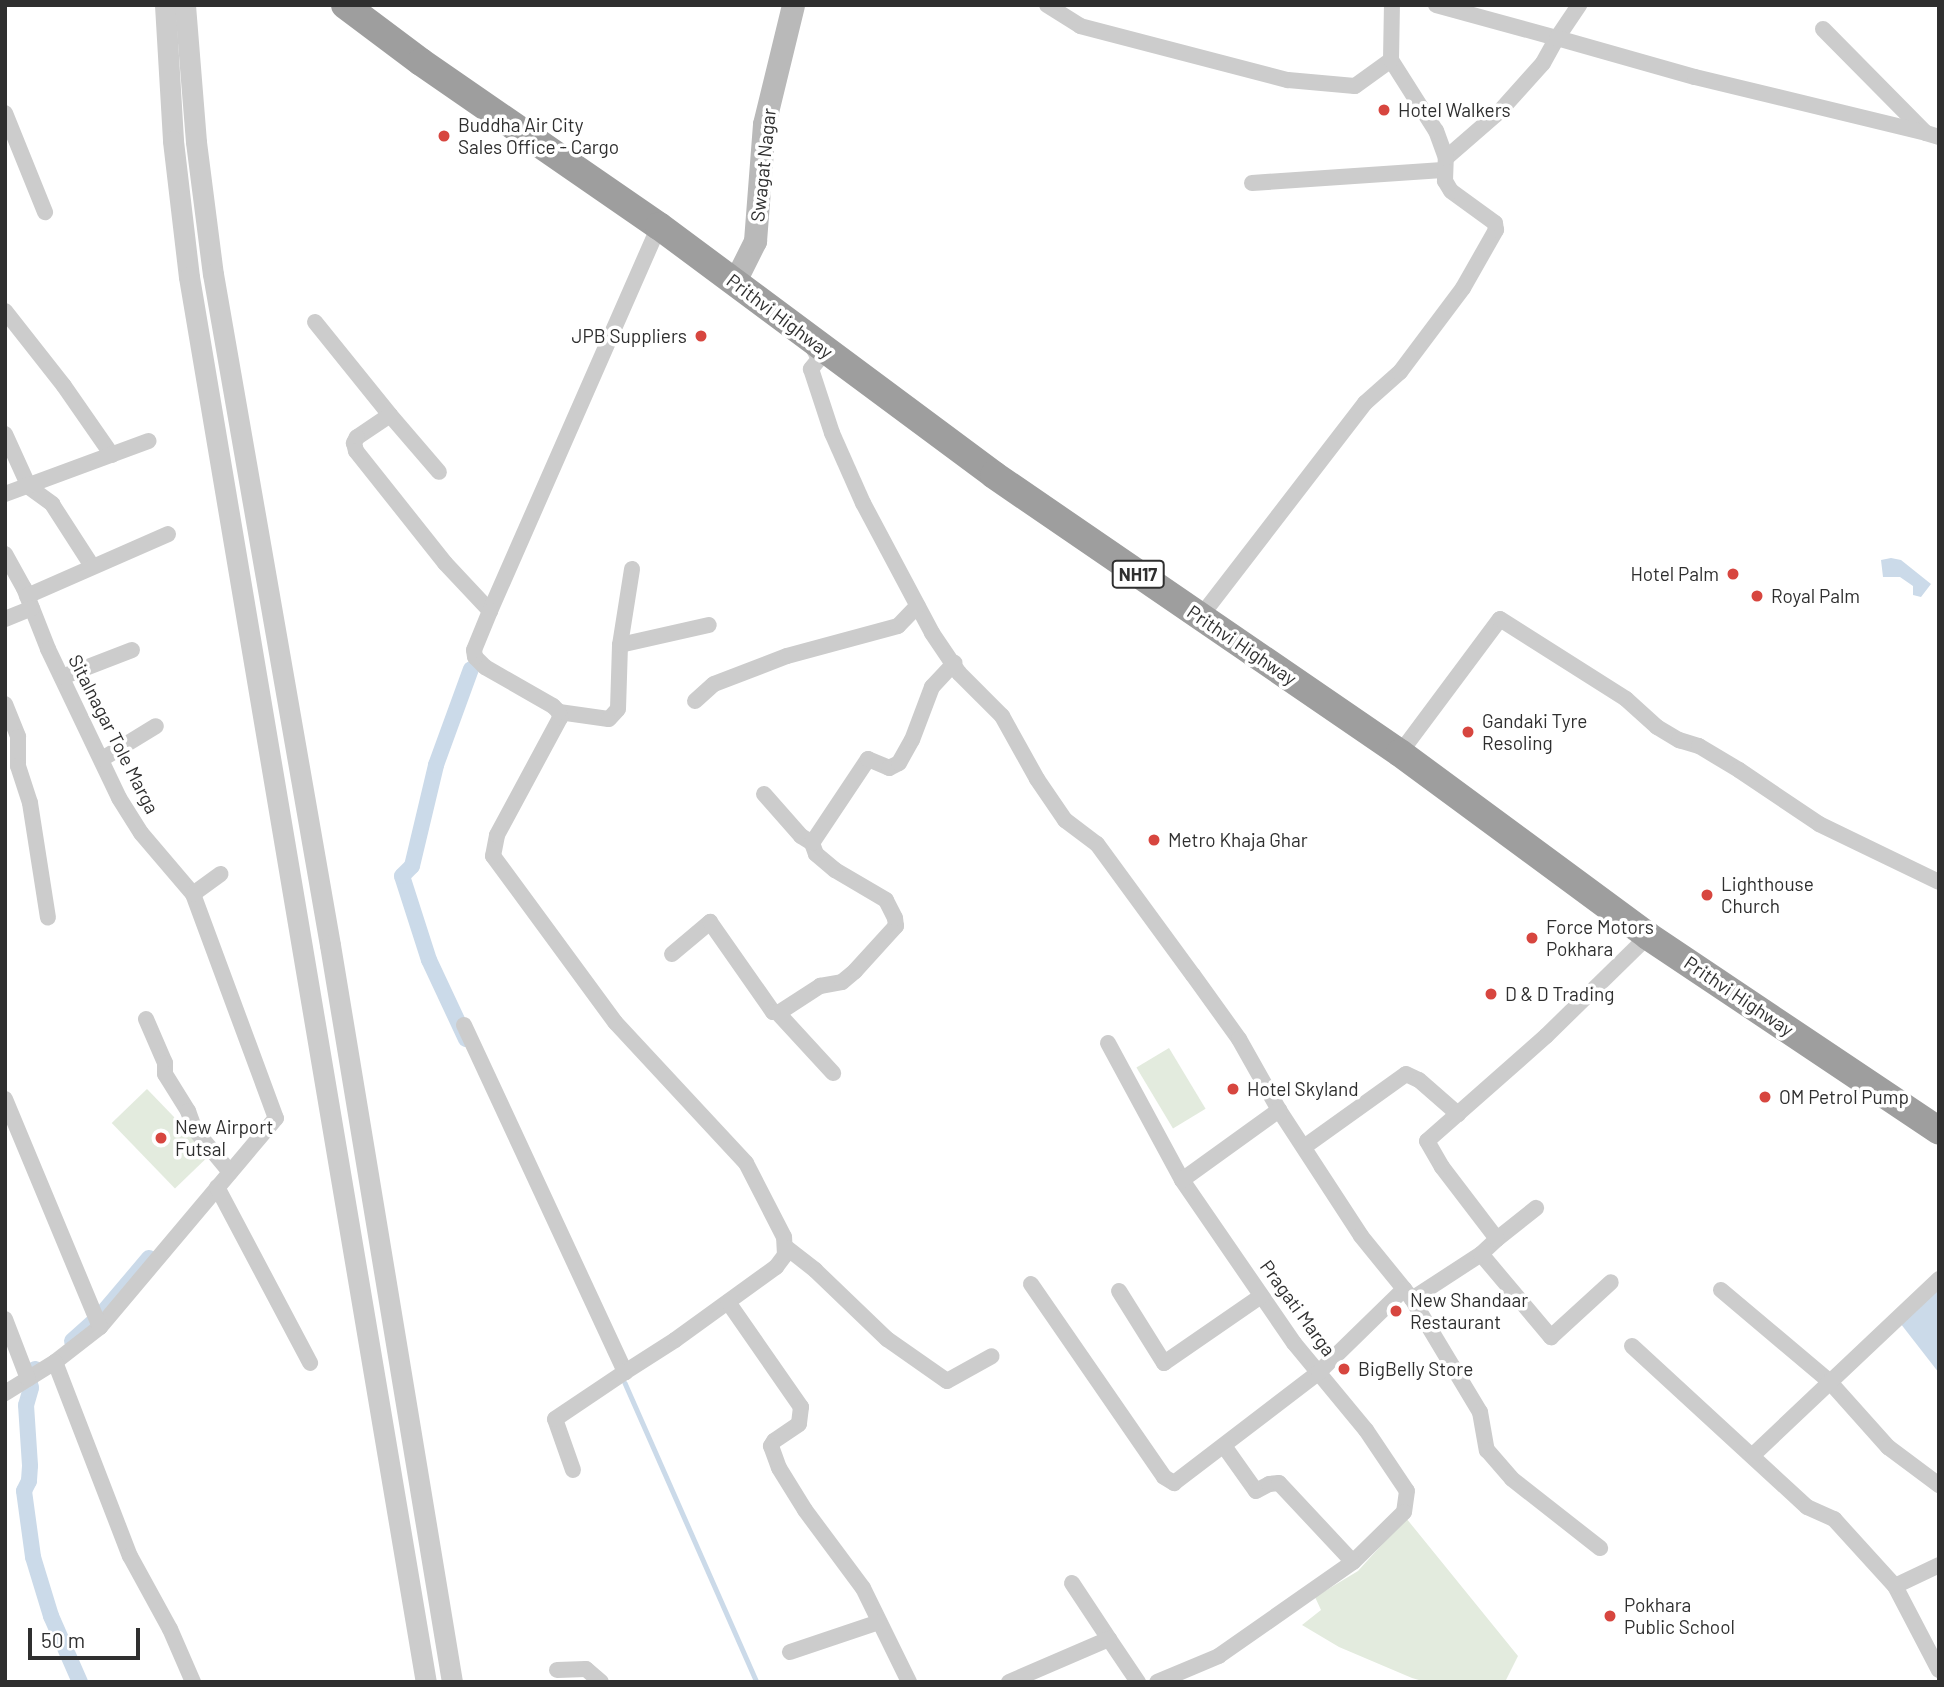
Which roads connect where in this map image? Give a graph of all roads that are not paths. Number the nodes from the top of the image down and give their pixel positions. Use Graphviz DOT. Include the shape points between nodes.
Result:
graph roads {
  1 [pos="165,5"];
  2 [pos="185,5"];
  3 [pos="345,5"];
  4 [pos="793,5"];
  5 [pos="1047,5"];
  6 [pos="1392,5"];
  7 [pos="1579,5"];
  8 [pos="1442,6"];
  9 [pos="1823,29"];
  10 [pos="1557,38"];
  11 [pos="1391,60"];
  12 [pos="5,113"];
  13 [pos="1932,135"];
  14 [pos="1445,164"];
  15 [pos="1252,183"];
  16 [pos="45,212"];
  17 [pos="659,226"];
  18 [pos="735,281"];
  19 [pos="5,311"];
  20 [pos="315,322"];
  21 [pos="808,338"];
  22 [pos="390,415"];
  23 [pos="5,434"];
  24 [pos="148,440"];
  25 [pos="112,455"];
  26 [pos="439,472"];
  27 [pos="29,487"];
  28 [pos="5,494"];
  29 [pos="168,534"];
  30 [pos="5,554"];
  31 [pos="92,566"];
  32 [pos="632,569"];
  33 [pos="30,602"];
  34 [pos="917,606"];
  35 [pos="490,611"];
  36 [pos="1201,616"];
  37 [pos="5,619"];
  38 [pos="709,625"];
  39 [pos="620,645"];
  40 [pos="132,650"];
  41 [pos="954,663"];
  42 [pos="62,677"];
  43 [pos="695,702"];
  44 [pos="5,704"];
  45 [pos="559,712"];
  46 [pos="156,726"];
  47 [pos="1399,753"];
  48 [pos="102,759"];
  49 [pos="764,794"];
  50 [pos="813,844"];
  51 [pos="220,874"];
  52 [pos="1939,882"];
  53 [pos="193,894"];
  54 [pos="48,918"];
  55 [pos="1648,936"];
  56 [pos="672,954"];
  57 [pos="777,1012"];
  58 [pos="146,1019"];
  59 [pos="464,1025"];
  60 [pos="1108,1043"];
  61 [pos="834,1073"];
  62 [pos="5,1099"];
  63 [pos="1279,1110"];
  64 [pos="1458,1114"];
  65 [pos="1939,1130"];
  66 [pos="1304,1147"];
  67 [pos="230,1172"];
  68 [pos="1182,1180"];
  69 [pos="218,1187"];
  70 [pos="1536,1208"];
  71 [pos="1497,1239"];
  72 [pos="787,1248"];
  73 [pos="1481,1254"];
  74 [pos="1939,1279"];
  75 [pos="1611,1282"];
  76 [pos="1031,1284"];
  77 [pos="1721,1290"];
  78 [pos="1119,1291"];
  79 [pos="1408,1294"];
  80 [pos="1261,1296"];
  81 [pos="728,1302"];
  82 [pos="5,1319"];
  83 [pos="100,1327"];
  84 [pos="1632,1346"];
  85 [pos="992,1356"];
  86 [pos="55,1362"];
  87 [pos="310,1363"];
  88 [pos="625,1371"];
  89 [pos="1319,1372"];
  90 [pos="28,1379"];
  91 [pos="1829,1381"];
  92 [pos="5,1393"];
  93 [pos="1224,1446"];
  94 [pos="1753,1455"];
  95 [pos="573,1470"];
  96 [pos="1939,1485"];
  97 [pos="1600,1548"];
  98 [pos="1353,1562"];
  99 [pos="1939,1565"];
  100 [pos="1072,1583"];
  101 [pos="1895,1586"];
  102 [pos="879,1622"];
  103 [pos="1109,1639"];
  104 [pos="790,1652"];
  105 [pos="556,1670"];
  106 [pos="1939,1670"];
  107 [pos="193,1682"];
  108 [pos="426,1682"];
  109 [pos="452,1682"];
  110 [pos="601,1682"];
  111 [pos="909,1682"];
  112 [pos="1009,1682"];
  113 [pos="1138,1682"];
  114 [pos="1157,1682"];
  1 -- 108 [label="street" via="173,141 189,277"];
  2 -- 109 [label="street" via="213,274"];
  3 -- 17 [label="highway, Prithvi Highway / NH17"];
  4 -- 18 [label="main road, Swagat Nagar" via="764,124 755,241"];
  5 -- 11 [label="street" via="1080,26 1288,80 1355,86"];
  6 -- 11 [label="street"];
  7 -- 10 [label="street"];
  8 -- 10 [label="street"];
  9 -- 13 [label="street"];
  10 -- 13 [label="street"];
  10 -- 14 [label="street" via="1544,62"];
  11 -- 14 [label="street" via="1436,131"];
  12 -- 16 [label="street"];
  14 -- 15 [label="street"];
  14 -- 36 [label="street" via="1451,191 1495,223 1494,237 1463,288 1400,372 1365,402"];
  17 -- 18 [label="highway, Prithvi Highway / NH17"];
  17 -- 35 [label="street"];
  18 -- 21 [label="highway, Prithvi Highway / NH17"];
  19 -- 25 [label="street"];
  20 -- 22 [label="street"];
  21 -- 34 [label="street" via="819,359 811,369 832,433"];
  21 -- 36 [label="highway, Prithvi Highway / NH17" via="993,475"];
  22 -- 26 [label="street"];
  22 -- 35 [label="street" via="357,437 356,451 445,563"];
  23 -- 27 [label="street"];
  24 -- 25 [label="street"];
  25 -- 27 [label="street"];
  27 -- 28 [label="street"];
  27 -- 31 [label="street" via="52,505"];
  29 -- 31 [label="street"];
  30 -- 33 [label="street, Sitalnagar Tole Marga"];
  31 -- 33 [label="street"];
  32 -- 39 [label="street"];
  33 -- 37 [label="street"];
  33 -- 42 [label="street, Sitalnagar Tole Marga"];
  34 -- 41 [label="street"];
  34 -- 43 [label="street" via="898,626 787,656 714,684"];
  35 -- 45 [label="street" via="475,657"];
  36 -- 47 [label="highway, Prithvi Highway / NH17"];
  38 -- 39 [label="street"];
  39 -- 45 [label="street" via="614,716"];
  40 -- 42 [label="street"];
  41 -- 50 [label="street" via="932,687 899,764 889,768 868,759"];
  41 -- 63 [label="street" via="958,673 1002,716 1065,820 1097,844 1193,975 1239,1039"];
  42 -- 48 [label="street, Sitalnagar Tole Marga"];
  44 -- 54 [label="street" via="18,737 18,766 30,803"];
  45 -- 72 [label="street" via="547,745 497,835 493,856 615,1022 746,1163"];
  46 -- 48 [label="street"];
  47 -- 52 [label="street" via="1500,619 1626,699 1657,727 1699,746 1819,824"];
  47 -- 55 [label="highway, Prithvi Highway / NH17"];
  48 -- 53 [label="street, Sitalnagar Tole Marga" via="141,833"];
  49 -- 50 [label="street"];
  50 -- 57 [label="street" via="816,854 835,870 886,901 895,926 842,982 820,986"];
  51 -- 53 [label="street"];
  53 -- 67 [label="street, Sitalnagar Tole Marga" via="276,1118"];
  55 -- 64 [label="street"];
  55 -- 65 [label="highway, Prithvi Highway / NH17"];
  56 -- 57 [label="street" via="710,922"];
  57 -- 61 [label="street"];
  58 -- 67 [label="street" via="165,1063 165,1074 195,1130"];
  59 -- 88 [label="street"];
  60 -- 68 [label="street, Pragati Marga"];
  62 -- 83 [label="street"];
  63 -- 66 [label="street"];
  63 -- 68 [label="street"];
  64 -- 66 [label="street" via="1406,1074"];
  64 -- 71 [label="street" via="1427,1142"];
  66 -- 79 [label="street" via="1361,1236"];
  67 -- 69 [label="street"];
  68 -- 80 [label="street, Pragati Marga"];
  69 -- 83 [label="street"];
  69 -- 87 [label="street"];
  70 -- 71 [label="street"];
  71 -- 73 [label="street"];
  72 -- 81 [label="street" via="776,1267"];
  72 -- 85 [label="street" via="887,1339 947,1381"];
  73 -- 75 [label="street" via="1551,1337"];
  73 -- 79 [label="street"];
  74 -- 91 [label="street"];
  76 -- 93 [label="street" via="1164,1477 1174,1483"];
  77 -- 91 [label="street"];
  78 -- 80 [label="street" via="1164,1363"];
  79 -- 89 [label="street"];
  79 -- 97 [label="street" via="1474,1400 1487,1450 1512,1479"];
  80 -- 89 [label="street, Pragati Marga"];
  81 -- 88 [label="street"];
  81 -- 102 [label="street" via="801,1407 799,1424 771,1446 779,1468 863,1588"];
  82 -- 90 [label="street"];
  83 -- 86 [label="street"];
  84 -- 94 [label="street"];
  86 -- 90 [label="street"];
  86 -- 107 [label="street" via="130,1556"];
  88 -- 95 [label="street" via="555,1419"];
  89 -- 93 [label="street"];
  89 -- 98 [label="street, Pragati Marga" via="1395,1468 1407,1491 1404,1512"];
  90 -- 92 [label="street"];
  91 -- 94 [label="street"];
  91 -- 96 [label="street" via="1888,1447"];
  93 -- 98 [label="street" via="1256,1491 1279,1483"];
  94 -- 101 [label="street" via="1807,1507 1834,1519"];
  98 -- 114 [label="street, Pragati Marga" via="1219,1656"];
  99 -- 101 [label="street"];
  100 -- 103 [label="street"];
  101 -- 106 [label="street"];
  102 -- 104 [label="street"];
  102 -- 111 [label="street"];
  103 -- 112 [label="street"];
  103 -- 113 [label="street"];
  105 -- 110 [label="street" via="586,1669"];
}
